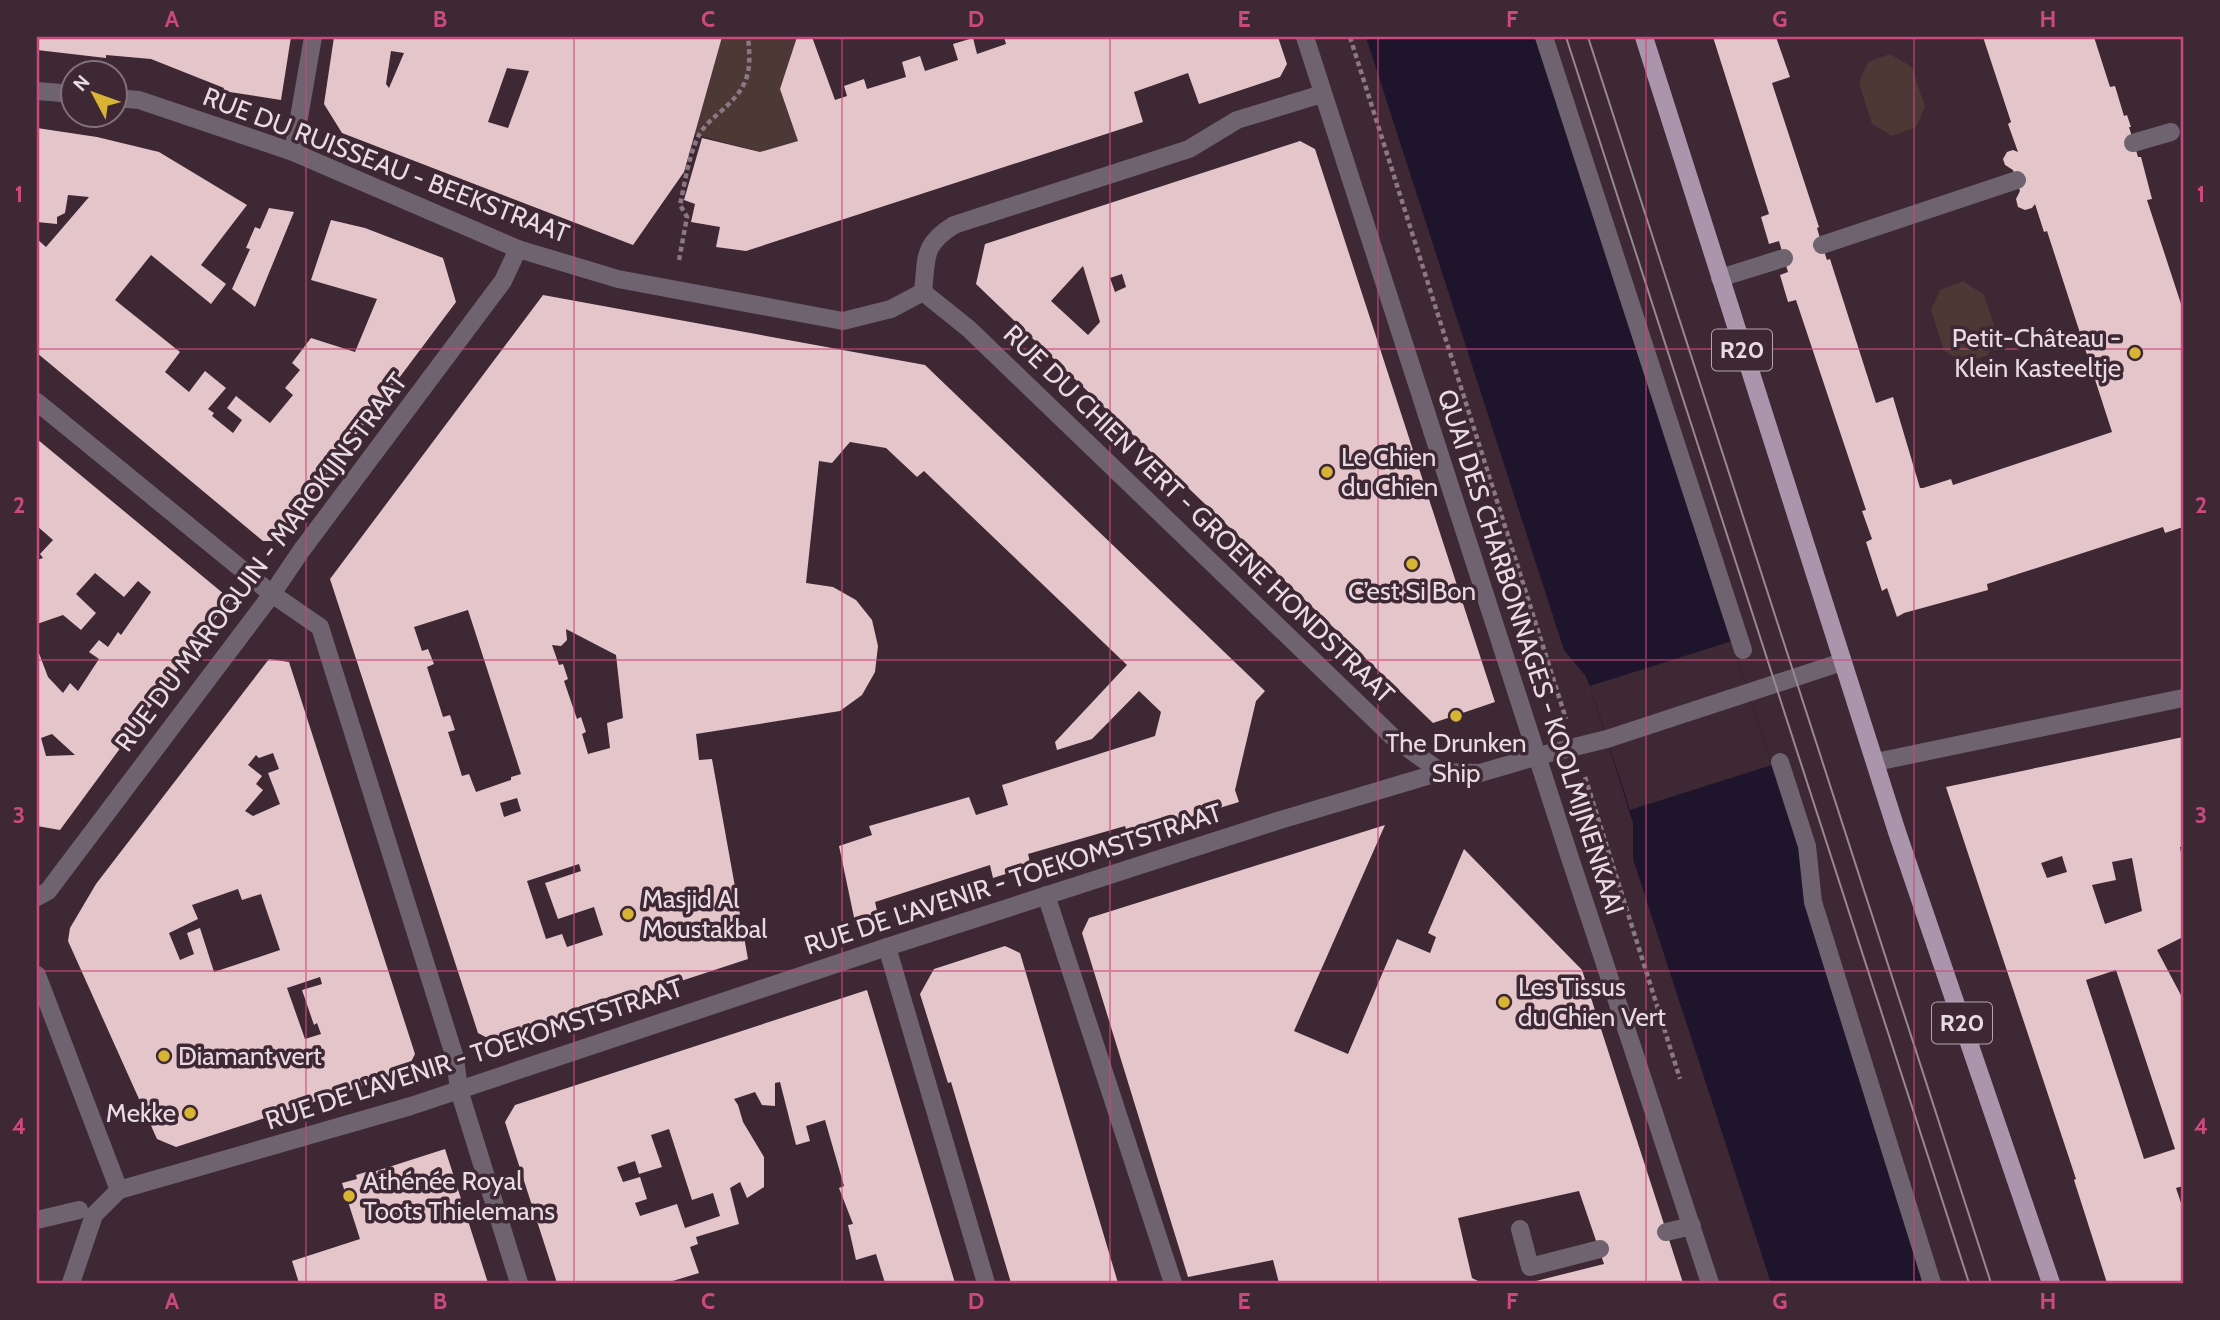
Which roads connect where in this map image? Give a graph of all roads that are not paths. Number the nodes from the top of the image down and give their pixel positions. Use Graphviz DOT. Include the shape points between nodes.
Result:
graph roads {
  1 [pos="313,37"];
  2 [pos="1305,37"];
  3 [pos="1544,37"];
  4 [pos="1644,37"];
  5 [pos="37,91"];
  6 [pos="60,93"];
  7 [pos="1322,94"];
  8 [pos="130,99"];
  9 [pos="2171,132"];
  10 [pos="2133,143"];
  11 [pos="293,152"];
  12 [pos="2017,180"];
  13 [pos="1822,245"];
  14 [pos="518,250"];
  15 [pos="1784,258"];
  16 [pos="1720,278"];
  17 [pos="923,292"];
  18 [pos="37,402"];
  19 [pos="272,594"];
  20 [pos="1743,650"];
  21 [pos="1842,662"];
  22 [pos="2183,698"];
  23 [pos="1538,756"];
  24 [pos="1780,762"];
  25 [pos="1876,762"];
  26 [pos="1441,772"];
  27 [pos="1046,895"];
  28 [pos="37,897"];
  29 [pos="887,947"];
  30 [pos="37,975"];
  31 [pos="40,995"];
  32 [pos="459,1090"];
  33 [pos="119,1190"];
  34 [pos="79,1210"];
  35 [pos="41,1222"];
  36 [pos="1692,1226"];
  37 [pos="1520,1229"];
  38 [pos="1666,1232"];
  39 [pos="1600,1249"];
  40 [pos="71,1283"];
  41 [pos="519,1283"];
  42 [pos="986,1283"];
  43 [pos="1173,1283"];
  44 [pos="1710,1283"];
  45 [pos="1933,1283"];
  46 [pos="2051,1283"];
  1 -- 11 [label="street"];
  2 -- 7 [label="street, QUAI DES CHARBONNAGES - KOOLMIJNENKAAI"];
  3 -- 20 [label="street"];
  4 -- 16 [label="main road, R20"];
  5 -- 6 [label="street"];
  7 -- 17 [label="street" via="1237,120 1189,149 954,225 937,236 928,250"];
  7 -- 23 [label="street, QUAI DES CHARBONNAGES - KOOLMIJNENKAAI"];
  8 -- 11 [label="street, RUE DU RUISSEAU - BEEKSTRAAT"];
  9 -- 10 [label="street"];
  11 -- 14 [label="street, RUE DU RUISSEAU - BEEKSTRAAT"];
  12 -- 13 [label="street"];
  14 -- 17 [label="street, RUE DU RUISSEAU - BEEKSTRAAT" via="618,279 843,321 891,309"];
  14 -- 19 [label="street, RUE DU MAROQUIN - MAROKIJNSTRAAT" via="503,281"];
  15 -- 16 [label="street"];
  16 -- 21 [label="main road, R20"];
  17 -- 26 [label="street, RUE DU CHIEN VERT - GROENE HONDSTRAAT" via="970,330 1396,740"];
  18 -- 19 [label="street"];
  19 -- 28 [label="street, RUE DU MAROQUIN - MAROKIJNSTRAAT" via="48,891"];
  19 -- 32 [label="street" via="320,628 455,1058"];
  21 -- 23 [label="street, RUE DE L'AVENIR - TOEKOMSTSTRAAT" via="1607,739"];
  21 -- 25 [label="main road, R20"];
  22 -- 25 [label="street"];
  23 -- 26 [label="street, RUE DE L'AVENIR - TOEKOMSTSTRAAT" via="1480,773"];
  23 -- 36 [label="street, QUAI DES CHARBONNAGES - KOOLMIJNENKAAI"];
  24 -- 45 [label="street" via="1807,846 1812,902"];
  25 -- 46 [label="main road, R20"];
  26 -- 27 [label="street, RUE DE L'AVENIR - TOEKOMSTSTRAAT"];
  27 -- 29 [label="street, RUE DE L'AVENIR - TOEKOMSTSTRAAT"];
  27 -- 43 [label="street"];
  29 -- 32 [label="street, RUE DE L'AVENIR - TOEKOMSTSTRAAT"];
  29 -- 42 [label="street"];
  30 -- 31 [label="street"];
  31 -- 33 [label="street"];
  32 -- 33 [label="street, RUE DE L'AVENIR - TOEKOMSTSTRAAT"];
  32 -- 41 [label="street"];
  33 -- 40 [label="street" via="94,1215"];
  34 -- 35 [label="street"];
  36 -- 38 [label="street"];
  36 -- 44 [label="street, QUAI DES CHARBONNAGES - KOOLMIJNENKAAI"];
  37 -- 39 [label="street" via="1530,1267"];
}
